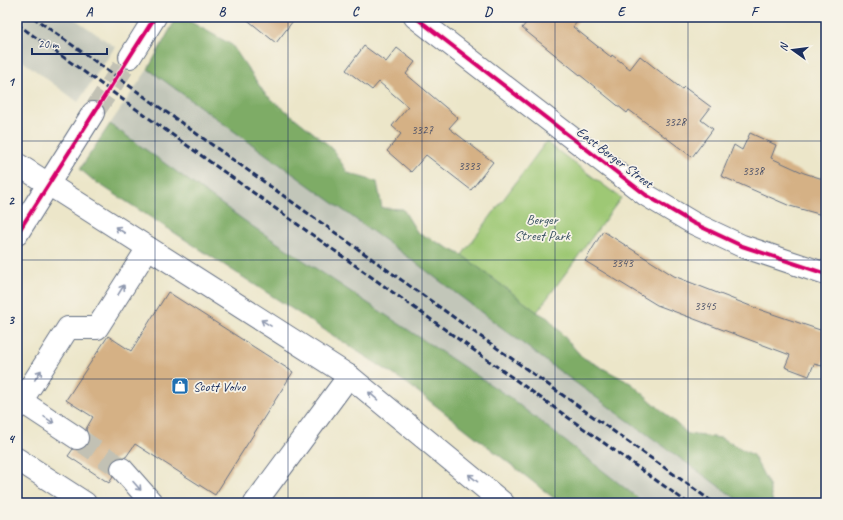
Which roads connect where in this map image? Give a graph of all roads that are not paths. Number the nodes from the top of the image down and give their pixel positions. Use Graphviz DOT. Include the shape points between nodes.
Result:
graph roads {
  1 [pos="155,17"];
  2 [pos="414,17"];
  3 [pos="130,57"];
  4 [pos="93,113"];
  5 [pos="17,164"];
  6 [pos="49,184"];
  7 [pos="17,234"];
  8 [pos="148,248"];
  9 [pos="826,274"];
  10 [pos="349,376"];
  11 [pos="19,404"];
  12 [pos="76,438"];
  13 [pos="17,459"];
  14 [pos="122,469"];
  15 [pos="85,503"];
  16 [pos="152,503"];
  17 [pos="255,503"];
  18 [pos="503,503"];
  1 -- 3 [label="street"];
  2 -- 9 [label="street, East Berger Street" via="646,194 693,223 742,246"];
  4 -- 6 [label="street"];
  5 -- 6 [label="street"];
  6 -- 7 [label="street"];
  8 -- 6 [label="street, one-way"];
  10 -- 8 [label="street, one-way"];
  11 -- 8 [label="street, one-way" via="68,328 97,328"];
  10 -- 17 [label="street"];
  18 -- 10 [label="street, one-way"];
  11 -- 12 [label="street, one-way"];
  13 -- 15 [label="street"];
  14 -- 16 [label="street, one-way"];
}
